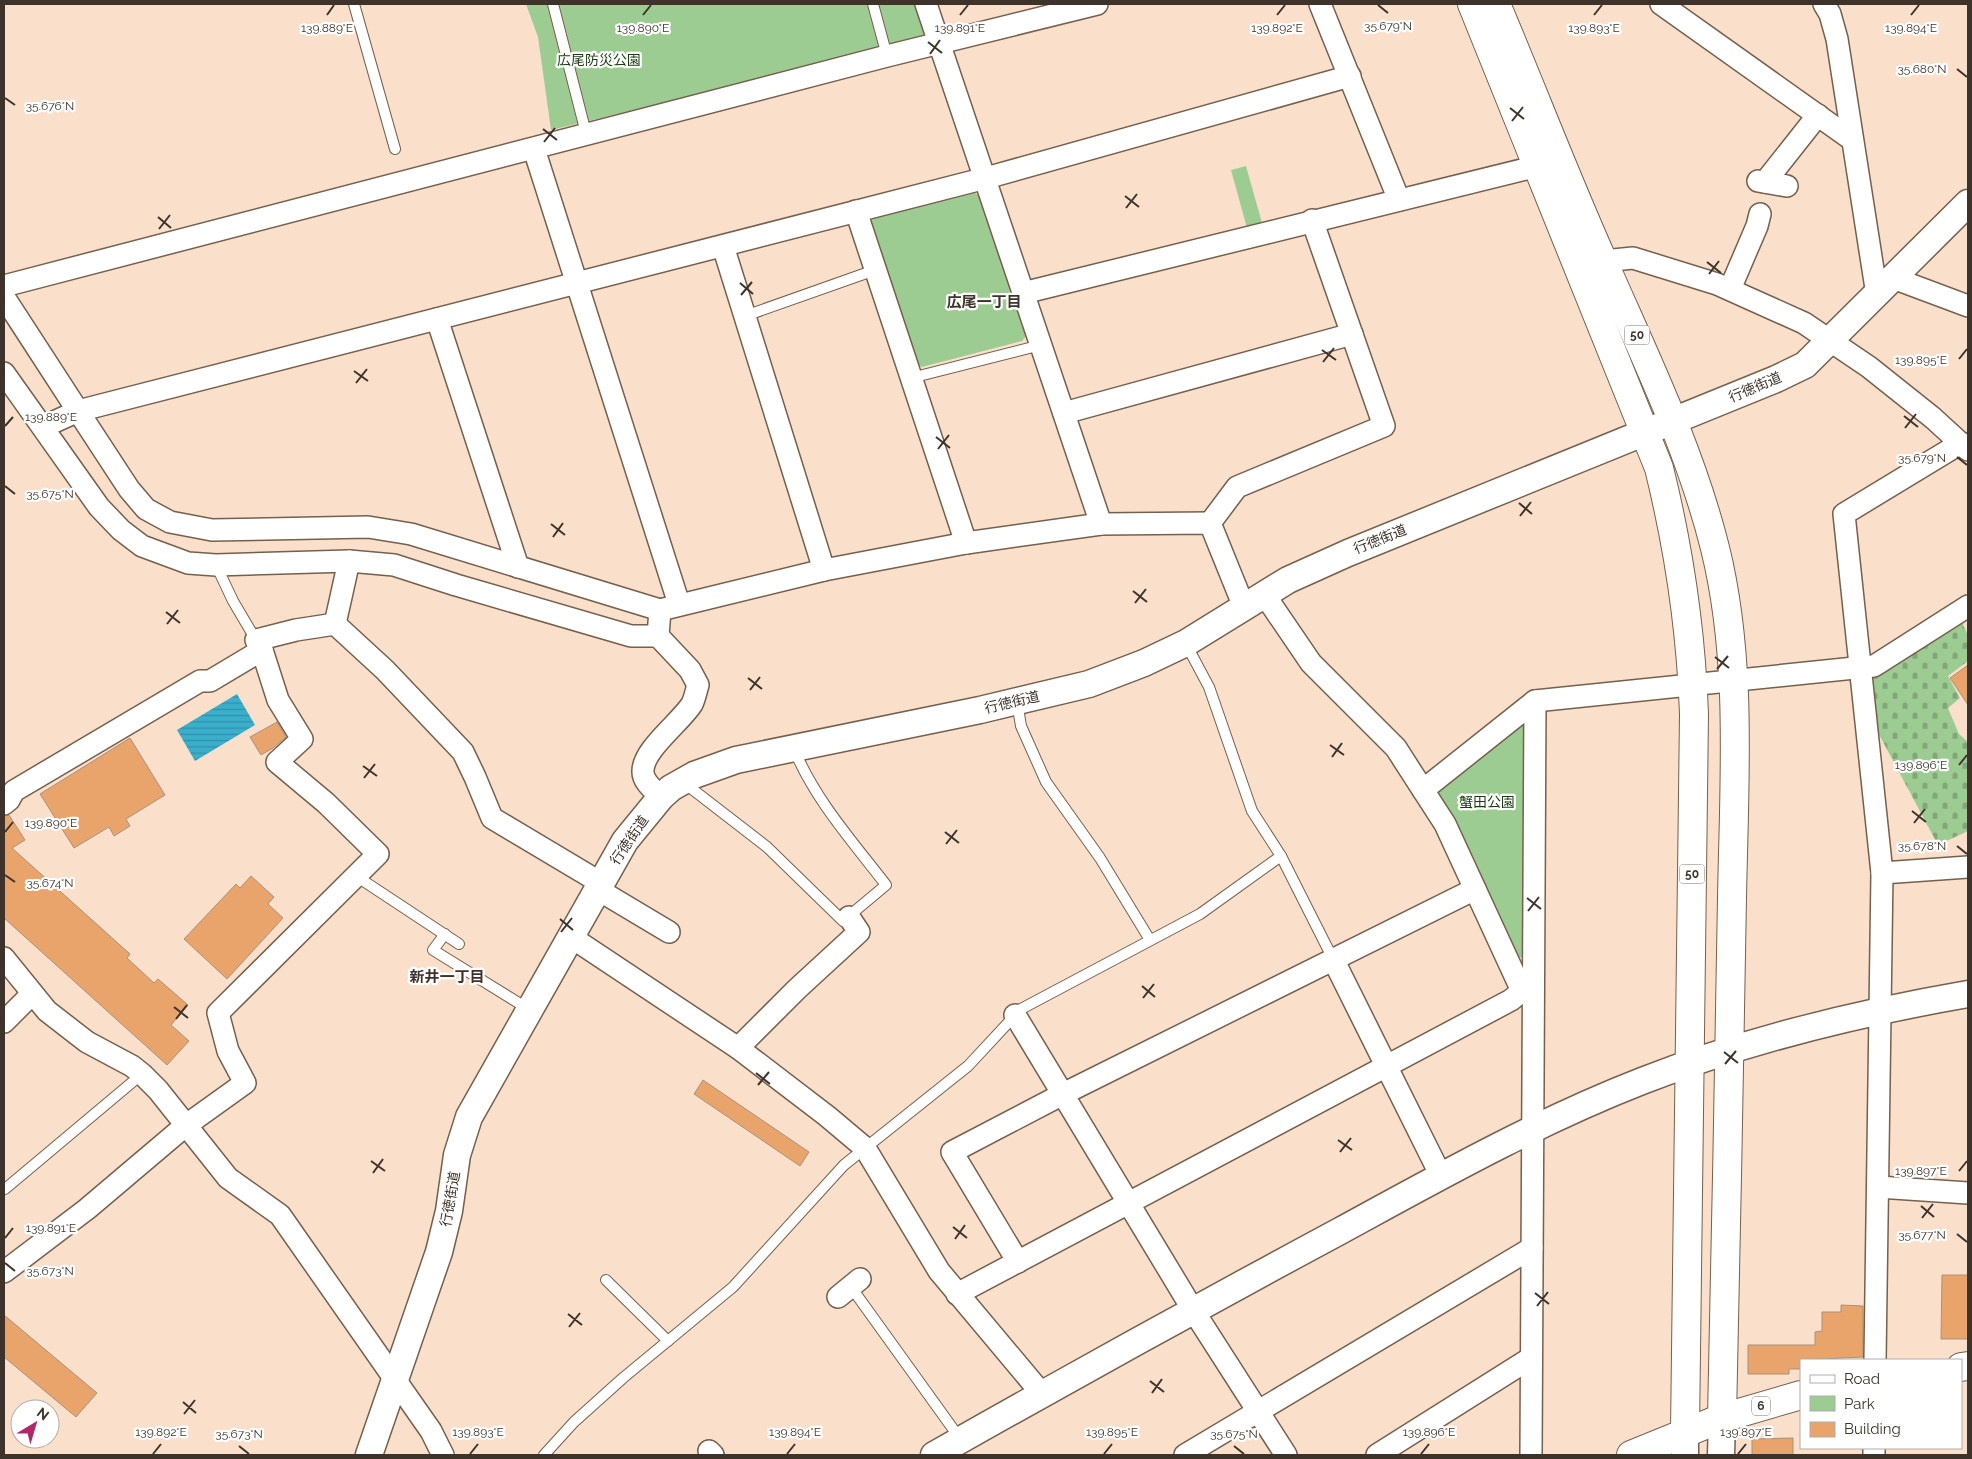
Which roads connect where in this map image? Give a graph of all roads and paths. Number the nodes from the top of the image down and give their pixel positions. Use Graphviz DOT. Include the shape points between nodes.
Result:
graph roads {
  1 [pos="354,4"];
  2 [pos="553,4"];
  3 [pos="873,4"];
  4 [pos="926,4"];
  5 [pos="1097,4"];
  6 [pos="1320,4"];
  7 [pos="1472,4"];
  8 [pos="1496,4"];
  9 [pos="1661,4"];
  10 [pos="1824,4"];
  11 [pos="940,44"];
  12 [pos="887,56"];
  13 [pos="1350,76"];
  14 [pos="1818,115"];
  15 [pos="586,133"];
  16 [pos="1851,140"];
  17 [pos="534,148"];
  18 [pos="395,149"];
  19 [pos="1538,166"];
  20 [pos="986,178"];
  21 [pos="1786,186"];
  22 [pos="1398,200"];
  23 [pos="1968,204"];
  24 [pos="856,211"];
  25 [pos="1760,214"];
  26 [pos="1312,220"];
  27 [pos="723,246"];
  28 [pos="1603,261"];
  29 [pos="875,270"];
  30 [pos="576,283"];
  31 [pos="4,286"];
  32 [pos="1885,286"];
  33 [pos="1730,289"];
  34 [pos="1023,292"];
  35 [pos="4,297"];
  36 [pos="1968,306"];
  37 [pos="745,316"];
  38 [pos="438,319"];
  39 [pos="1352,334"];
  40 [pos="1831,341"];
  41 [pos="1041,345"];
  42 [pos="4,373"];
  43 [pos="911,378"];
  44 [pos="78,411"];
  45 [pos="1064,413"];
  46 [pos="1672,422"];
  47 [pos="42,426"];
  48 [pos="1645,432"];
  49 [pos="1964,447"];
  50 [pos="1210,523"];
  51 [pos="1101,524"];
  52 [pos="966,543"];
  53 [pos="348,561"];
  54 [pos="216,565"];
  55 [pos="518,567"];
  56 [pos="824,570"];
  57 [pos="1254,601"];
  58 [pos="1968,606"];
  59 [pos="670,607"];
  60 [pos="335,624"];
  61 [pos="658,636"];
  62 [pos="1186,643"];
  63 [pos="259,645"];
  64 [pos="1860,668"];
  65 [pos="1733,680"];
  66 [pos="1693,683"];
  67 [pos="1535,700"];
  68 [pos="1017,701"];
  69 [pos="794,748"];
  70 [pos="682,781"];
  71 [pos="1423,790"];
  72 [pos="660,797"];
  73 [pos="4,804"];
  74 [pos="1281,856"];
  75 [pos="1968,867"];
  76 [pos="1882,873"];
  77 [pos="356,876"];
  78 [pos="599,886"];
  79 [pos="1475,888"];
  80 [pos="849,916"];
  81 [pos="669,932"];
  82 [pos="444,934"];
  83 [pos="571,937"];
  84 [pos="1150,940"];
  85 [pos="459,944"];
  86 [pos="4,958"];
  87 [pos="1332,959"];
  88 [pos="1528,991"];
  89 [pos="32,994"];
  90 [pos="1968,994"];
  91 [pos="530,1010"];
  92 [pos="1881,1010"];
  93 [pos="1015,1015"];
  94 [pos="4,1022"];
  95 [pos="738,1048"];
  96 [pos="1730,1050"];
  97 [pos="1690,1064"];
  98 [pos="1386,1066"];
  99 [pos="142,1074"];
  100 [pos="1063,1094"];
  101 [pos="185,1126"];
  102 [pos="1532,1129"];
  103 [pos="865,1148"];
  104 [pos="1441,1176"];
  105 [pos="1878,1187"];
  106 [pos="6,1189"];
  107 [pos="1968,1193"];
  108 [pos="1128,1203"];
  109 [pos="1532,1248"];
  110 [pos="1018,1262"];
  111 [pos="4,1272"];
  112 [pos="606,1280"];
  113 [pos="850,1287"];
  114 [pos="957,1294"];
  115 [pos="1193,1310"];
  116 [pos="668,1341"];
  117 [pos="1531,1358"];
  118 [pos="1875,1359"];
  119 [pos="395,1380"];
  120 [pos="1042,1394"];
  121 [pos="1800,1395"];
  122 [pos="1259,1411"];
  123 [pos="1722,1418"];
  124 [pos="961,1440"];
  125 [pos="1685,1444"];
  126 [pos="369,1455"];
  127 [pos="443,1455"];
  128 [pos="544,1455"];
  129 [pos="934,1455"];
  130 [pos="1184,1455"];
  131 [pos="1286,1455"];
  132 [pos="1377,1455"];
  133 [pos="1531,1455"];
  134 [pos="1631,1455"];
  135 [pos="1721,1455"];
  1 -- 18 [label="lane"];
  2 -- 15 [label="lane"];
  3 -- 12 [label="lane"];
  4 -- 11 [label="street"];
  5 -- 11 [label="street"];
  6 -- 13 [label="street"];
  7 -- 19 [label="main road, 50"];
  8 -- 28 [label="main road, 50"];
  9 -- 14 [label="street"];
  10 -- 16 [label="street" via="1837,40"];
  11 -- 12 [label="street"];
  11 -- 20 [label="street"];
  12 -- 15 [label="street"];
  13 -- 20 [label="street"];
  13 -- 22 [label="street"];
  14 -- 16 [label="street"];
  14 -- 21 [label="street" via="1762,182"];
  15 -- 17 [label="street"];
  16 -- 32 [label="street"];
  17 -- 30 [label="street"];
  17 -- 31 [label="street"];
  19 -- 22 [label="street"];
  19 -- 48 [label="main road, 50"];
  20 -- 24 [label="street"];
  20 -- 34 [label="street"];
  22 -- 26 [label="street"];
  23 -- 32 [label="street, 行徳街道"];
  24 -- 27 [label="street"];
  24 -- 29 [label="street"];
  25 -- 33 [label="street"];
  26 -- 34 [label="street"];
  26 -- 39 [label="street"];
  27 -- 30 [label="street"];
  27 -- 37 [label="street"];
  28 -- 33 [label="street" via="1633,258"];
  28 -- 46 [label="main road, 50"];
  29 -- 37 [label="lane"];
  29 -- 43 [label="street"];
  30 -- 38 [label="street"];
  30 -- 59 [label="street"];
  32 -- 36 [label="street"];
  32 -- 40 [label="street, 行徳街道"];
  33 -- 40 [label="street" via="1804,323"];
  34 -- 41 [label="street"];
  35 -- 44 [label="street"];
  37 -- 56 [label="street"];
  38 -- 44 [label="street"];
  38 -- 55 [label="street"];
  39 -- 45 [label="street"];
  39 -- 50 [label="street" via="1384,426 1237,487"];
  40 -- 46 [label="street, 行徳街道" via="1806,365"];
  40 -- 49 [label="street" via="1933,418"];
  41 -- 43 [label="lane"];
  41 -- 45 [label="street"];
  42 -- 47 [label="street"];
  43 -- 52 [label="street"];
  44 -- 47 [label="street"];
  44 -- 55 [label="street" via="129,489 146,509 170,522 212,530 368,527 411,534"];
  45 -- 51 [label="street"];
  46 -- 48 [label="street, 行徳街道"];
  46 -- 65 [label="main road, 50" via="1688,461 1715,548 1723,588"];
  47 -- 54 [label="street" via="99,508 121,530 142,546 158,553 188,563"];
  48 -- 57 [label="street, 行徳街道" via="1348,553 1288,580"];
  48 -- 66 [label="main road, 50" via="1659,468 1676,542"];
  49 -- 64 [label="street" via="1844,514"];
  50 -- 51 [label="street"];
  50 -- 57 [label="street"];
  51 -- 52 [label="street"];
  52 -- 56 [label="street"];
  53 -- 54 [label="street"];
  53 -- 60 [label="street"];
  53 -- 61 [label="street" via="394,565 631,636"];
  54 -- 63 [label="lane" via="233,602"];
  55 -- 59 [label="street"];
  56 -- 59 [label="street"];
  57 -- 62 [label="street, 行徳街道"];
  57 -- 71 [label="street" via="1396,748"];
  58 -- 64 [label="street" via="1874,666"];
  59 -- 61 [label="street"];
  60 -- 63 [label="street" via="296,630"];
  60 -- 78 [label="street" via="386,670 463,752 492,818"];
  61 -- 72 [label="street" via="690,670 698,685 693,702 644,763 645,780"];
  62 -- 68 [label="street, 行徳街道" via="1089,684"];
  62 -- 74 [label="lane" via="1209,687 1252,812"];
  63 -- 73 [label="street" via="210,681 200,680 14,791"];
  63 -- 77 [label="street" via="278,700 302,739 277,762 326,803 378,854"];
  64 -- 65 [label="street"];
  64 -- 76 [label="street"];
  65 -- 66 [label="street"];
  65 -- 96 [label="main road, 50"];
  66 -- 67 [label="street"];
  66 -- 97 [label="main road, 50"];
  67 -- 71 [label="street"];
  67 -- 88 [label="street"];
  68 -- 69 [label="street, 行徳街道"];
  68 -- 84 [label="lane" via="1021,726 1046,782 1100,858"];
  69 -- 70 [label="street, 行徳街道" via="736,760"];
  69 -- 80 [label="lane" via="818,796 886,885"];
  70 -- 72 [label="street, 行徳街道"];
  70 -- 80 [label="lane" via="767,847 843,921"];
  71 -- 79 [label="street" via="1445,824"];
  72 -- 78 [label="street, 行徳街道" via="625,841"];
  74 -- 84 [label="lane" via="1200,914"];
  74 -- 87 [label="lane"];
  75 -- 76 [label="street"];
  76 -- 92 [label="street"];
  77 -- 82 [label="lane"];
  77 -- 101 [label="street" via="218,1013 228,1051 245,1083"];
  78 -- 81 [label="street"];
  78 -- 83 [label="street, 行徳街道"];
  79 -- 87 [label="street"];
  79 -- 88 [label="street"];
  80 -- 95 [label="street" via="858,932"];
  82 -- 85 [label="lane"];
  82 -- 91 [label="lane" via="433,950"];
  83 -- 91 [label="street, 行徳街道"];
  83 -- 95 [label="street"];
  84 -- 93 [label="lane"];
  86 -- 89 [label="street"];
  87 -- 98 [label="street"];
  87 -- 100 [label="street"];
  88 -- 98 [label="street"];
  88 -- 102 [label="street"];
  89 -- 94 [label="street"];
  89 -- 99 [label="street" via="60,1023"];
  90 -- 92 [label="street"];
  91 -- 119 [label="street, 行徳街道" via="469,1117 459,1147 439,1252"];
  92 -- 96 [label="street"];
  92 -- 105 [label="street"];
  93 -- 100 [label="street"];
  93 -- 103 [label="lane" via="968,1066"];
  95 -- 103 [label="street"];
  96 -- 97 [label="street"];
  96 -- 123 [label="main road, 50"];
  97 -- 102 [label="street"];
  97 -- 125 [label="main road, 50"];
  98 -- 104 [label="street"];
  98 -- 108 [label="street"];
  99 -- 101 [label="street"];
  99 -- 106 [label="lane"];
  100 -- 108 [label="street"];
  100 -- 110 [label="street" via="952,1152"];
  101 -- 111 [label="street" via="87,1209"];
  101 -- 119 [label="street" via="228,1178 280,1215"];
  102 -- 104 [label="street"];
  102 -- 109 [label="street"];
  103 -- 114 [label="street"];
  103 -- 116 [label="lane" via="844,1165 733,1287"];
  104 -- 115 [label="street"];
  105 -- 107 [label="street"];
  105 -- 118 [label="street"];
  108 -- 110 [label="street"];
  108 -- 115 [label="street"];
  109 -- 117 [label="street"];
  109 -- 122 [label="street"];
  110 -- 114 [label="street"];
  112 -- 116 [label="lane"];
  113 -- 124 [label="lane"];
  114 -- 120 [label="street"];
  115 -- 120 [label="street"];
  115 -- 122 [label="street"];
  116 -- 128 [label="lane" via="574,1422"];
  117 -- 132 [label="street"];
  117 -- 133 [label="street"];
  119 -- 126 [label="street, 行徳街道"];
  119 -- 127 [label="street" via="431,1431"];
  120 -- 124 [label="street"];
  121 -- 123 [label="main road, 6"];
  122 -- 130 [label="street"];
  122 -- 131 [label="street"];
  123 -- 125 [label="main road, 6"];
  123 -- 135 [label="street"];
  124 -- 129 [label="street"];
  125 -- 134 [label="main road, 6"];
}
